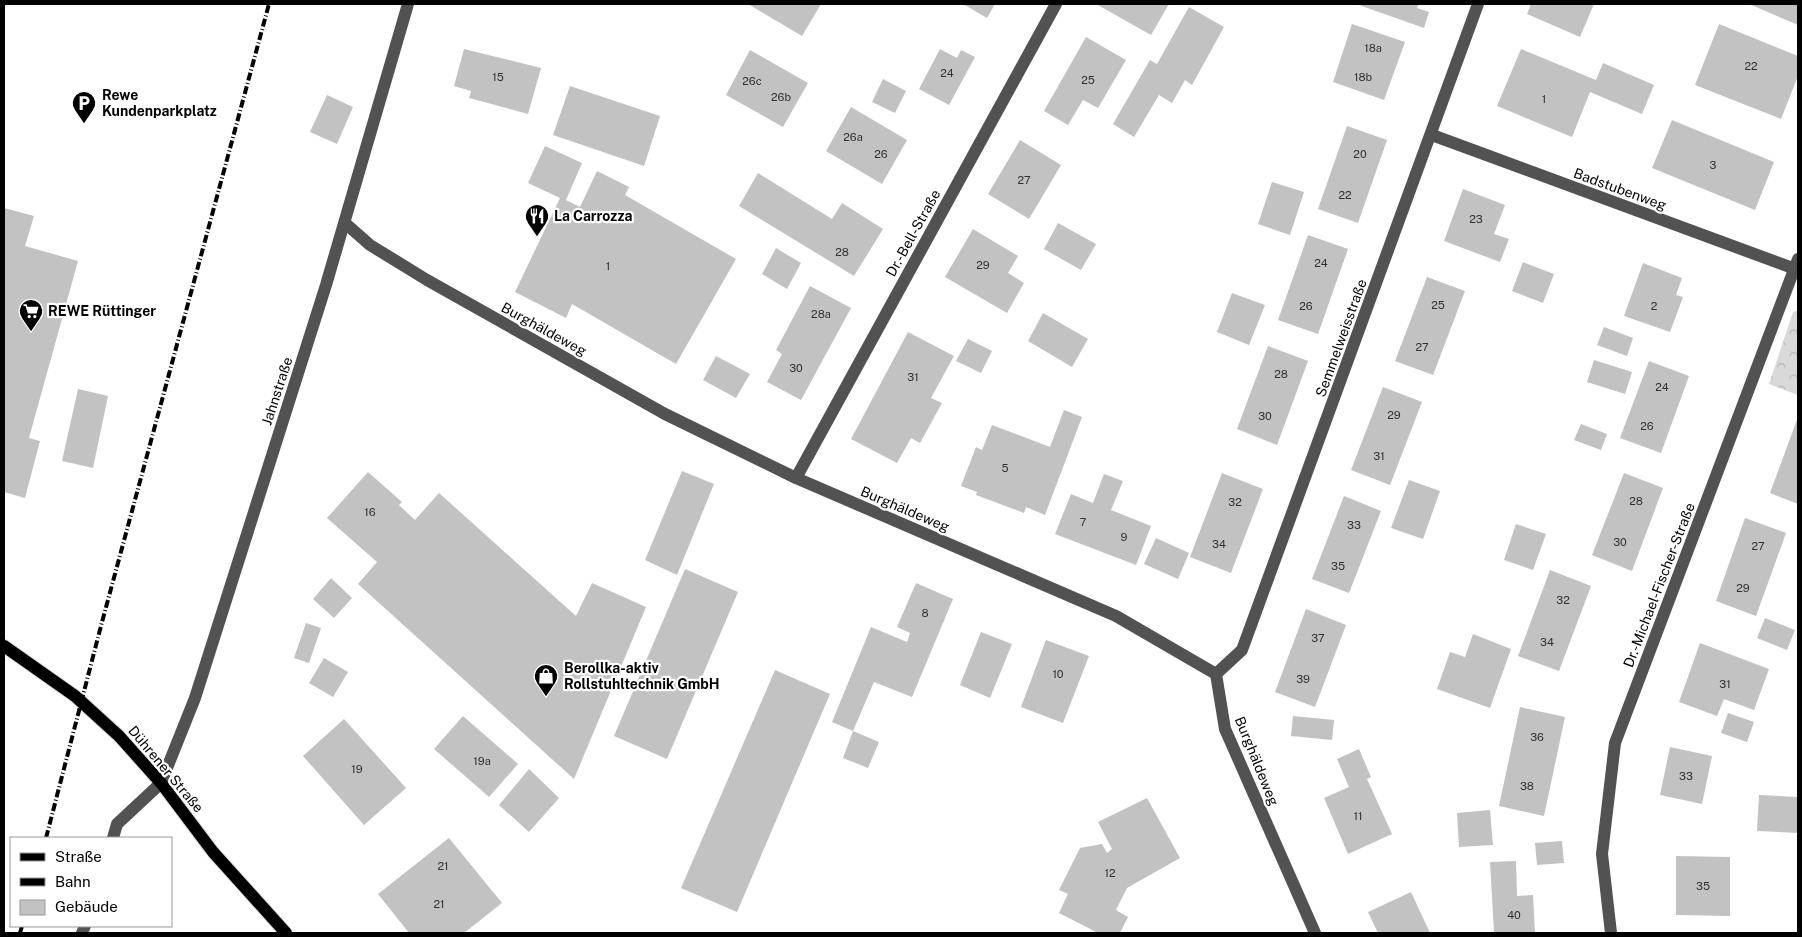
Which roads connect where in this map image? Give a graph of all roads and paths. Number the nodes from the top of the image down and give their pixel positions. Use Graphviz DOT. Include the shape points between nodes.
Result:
graph roads {
  1 [pos="408,4"];
  2 [pos="1056,4"];
  3 [pos="1478,4"];
  4 [pos="1432,135"];
  5 [pos="345,223"];
  6 [pos="1797,266"];
  7 [pos="796,478"];
  8 [pos="4,646"];
  9 [pos="1216,674"];
  10 [pos="161,783"];
  11 [pos="113,837"];
  12 [pos="286,933"];
  13 [pos="1315,933"];
  14 [pos="1611,933"];
  1 -- 5 [label="street, Jahnstraße"];
  2 -- 7 [label="street, Dr.-Bell-Straße"];
  3 -- 4 [label="street, Semmelweisstraße"];
  4 -- 6 [label="street, Badstubenweg"];
  4 -- 9 [label="street, Semmelweisstraße" via="1242,650"];
  5 -- 7 [label="street, Burghäldeweg" via="370,245 427,280 665,414"];
  5 -- 10 [label="street, Jahnstraße" via="195,698"];
  6 -- 14 [label="street, Dr.-Michael-Fischer-Straße" via="1615,743 1602,854"];
  7 -- 9 [label="street, Burghäldeweg" via="1116,616"];
  8 -- 10 [label="main road, Dührener Straße" via="75,696 119,736"];
  9 -- 13 [label="street, Burghäldeweg" via="1225,729"];
  10 -- 11 [label="street" via="117,824"];
  10 -- 12 [label="main road, Dührener Straße" via="213,852"];
}
